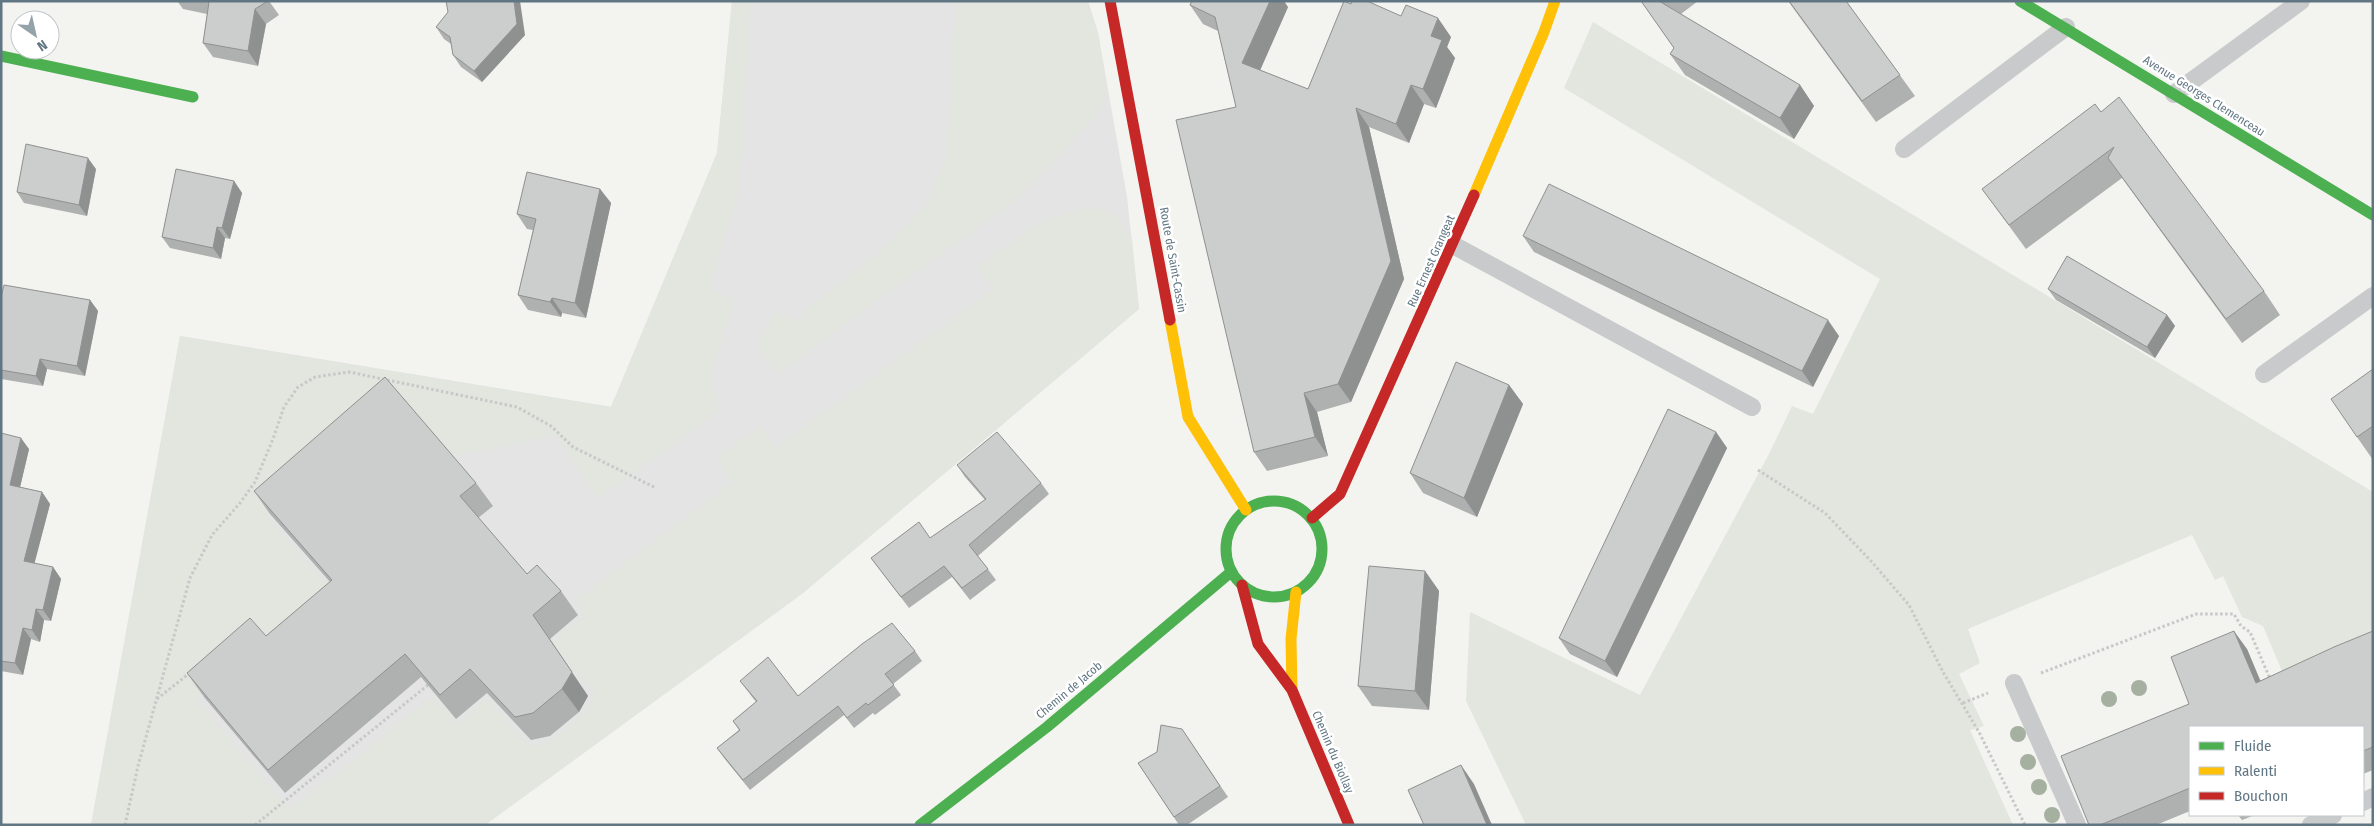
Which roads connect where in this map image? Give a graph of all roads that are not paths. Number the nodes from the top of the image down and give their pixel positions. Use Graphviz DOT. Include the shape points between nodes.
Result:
graph roads {
  1 [pos="1110,1"];
  2 [pos="1555,1"];
  3 [pos="2020,1"];
  4 [pos="2301,1"];
  5 [pos="2066,27"];
  6 [pos="1,56"];
  7 [pos="2174,94"];
  8 [pos="193,97"];
  9 [pos="1904,149"];
  10 [pos="2373,215"];
  11 [pos="1453,246"];
  12 [pos="2373,296"];
  13 [pos="2264,374"];
  14 [pos="1752,407"];
  15 [pos="1246,510"];
  16 [pos="1312,518"];
  17 [pos="1231,572"];
  18 [pos="1242,585"];
  19 [pos="1296,592"];
  20 [pos="2014,683"];
  21 [pos="1292,690"];
  22 [pos="2331,816"];
  23 [pos="920,825"];
  24 [pos="1349,825"];
  25 [pos="2078,825"];
  26 [pos="2311,825"];
  1 -- 15 [label="street, Route de Saint-Cassin" via="1188,417"];
  2 -- 11 [label="street, Rue Ernest Grangeat"];
  3 -- 5 [label="street, Avenue Georges Clemenceau"];
  4 -- 7 [label="lane"];
  5 -- 7 [label="street, Avenue Georges Clemenceau"];
  5 -- 9 [label="lane"];
  6 -- 8 [label="street"];
  7 -- 10 [label="street, Avenue Georges Clemenceau"];
  11 -- 14 [label="lane"];
  11 -- 16 [label="street, Rue Ernest Grangeat" via="1340,494"];
  12 -- 13 [label="lane"];
  15 -- 16 [label="street" via="1263,502 1280,501 1298,507"];
  15 -- 17 [label="street" via="1234,523 1227,538 1226,556"];
  16 -- 19 [label="street" via="1319,531 1322,559 1308,584"];
  17 -- 18 [label="street"];
  17 -- 23 [label="street, Chemin de Jacob" via="1047,727"];
  18 -- 19 [label="street" via="1258,595 1278,598"];
  18 -- 21 [label="street, Chemin du Biollay" via="1258,644"];
  19 -- 21 [label="street, Chemin du Biollay" via="1291,639"];
  20 -- 25 [label="lane"];
  21 -- 24 [label="street, Chemin du Biollay"];
  22 -- 26 [label="lane"];
}
